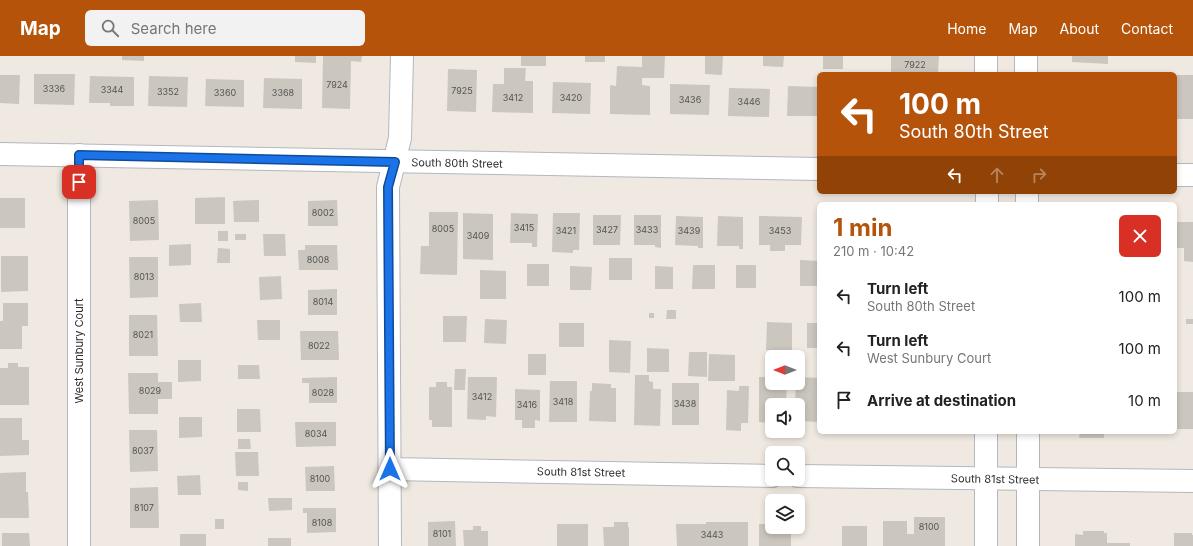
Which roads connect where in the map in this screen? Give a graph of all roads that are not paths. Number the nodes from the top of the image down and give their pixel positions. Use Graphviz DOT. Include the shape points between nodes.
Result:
graph roads {
  1 [pos="402,56"];
  2 [pos="986,56"];
  3 [pos="1026,56"];
  4 [pos="986,72"];
  5 [pos="1026,72"];
  6 [pos="0,154"];
  7 [pos="79,155"];
  8 [pos="395,162"];
  9 [pos="817,169"];
  10 [pos="1177,175"];
  11 [pos="1193,176"];
  12 [pos="986,434"];
  13 [pos="1028,434"];
  14 [pos="390,469"];
  15 [pos="765,476"];
  16 [pos="805,476"];
  17 [pos="986,479"];
  18 [pos="1028,480"];
  19 [pos="1193,482"];
  20 [pos="79,546"];
  21 [pos="390,546"];
  22 [pos="986,546"];
  23 [pos="1028,546"];
  1 -- 8 [label="street" via="400,138"];
  2 -- 4 [label="street"];
  3 -- 5 [label="street"];
  6 -- 7 [label="street, South 80th Street"];
  7 -- 8 [label="street, South 80th Street"];
  7 -- 20 [label="street, West Sunbury Court"];
  8 -- 9 [label="street, South 80th Street"];
  8 -- 14 [label="street" via="388,187"];
  10 -- 11 [label="street"];
  12 -- 17 [label="street"];
  13 -- 18 [label="street"];
  14 -- 15 [label="street, South 81st Street"];
  14 -- 21 [label="street"];
  16 -- 17 [label="street, South 81st Street"];
  17 -- 18 [label="street, South 81st Street"];
  17 -- 22 [label="street"];
  18 -- 19 [label="street, South 81st Street"];
  18 -- 23 [label="street"];
}
